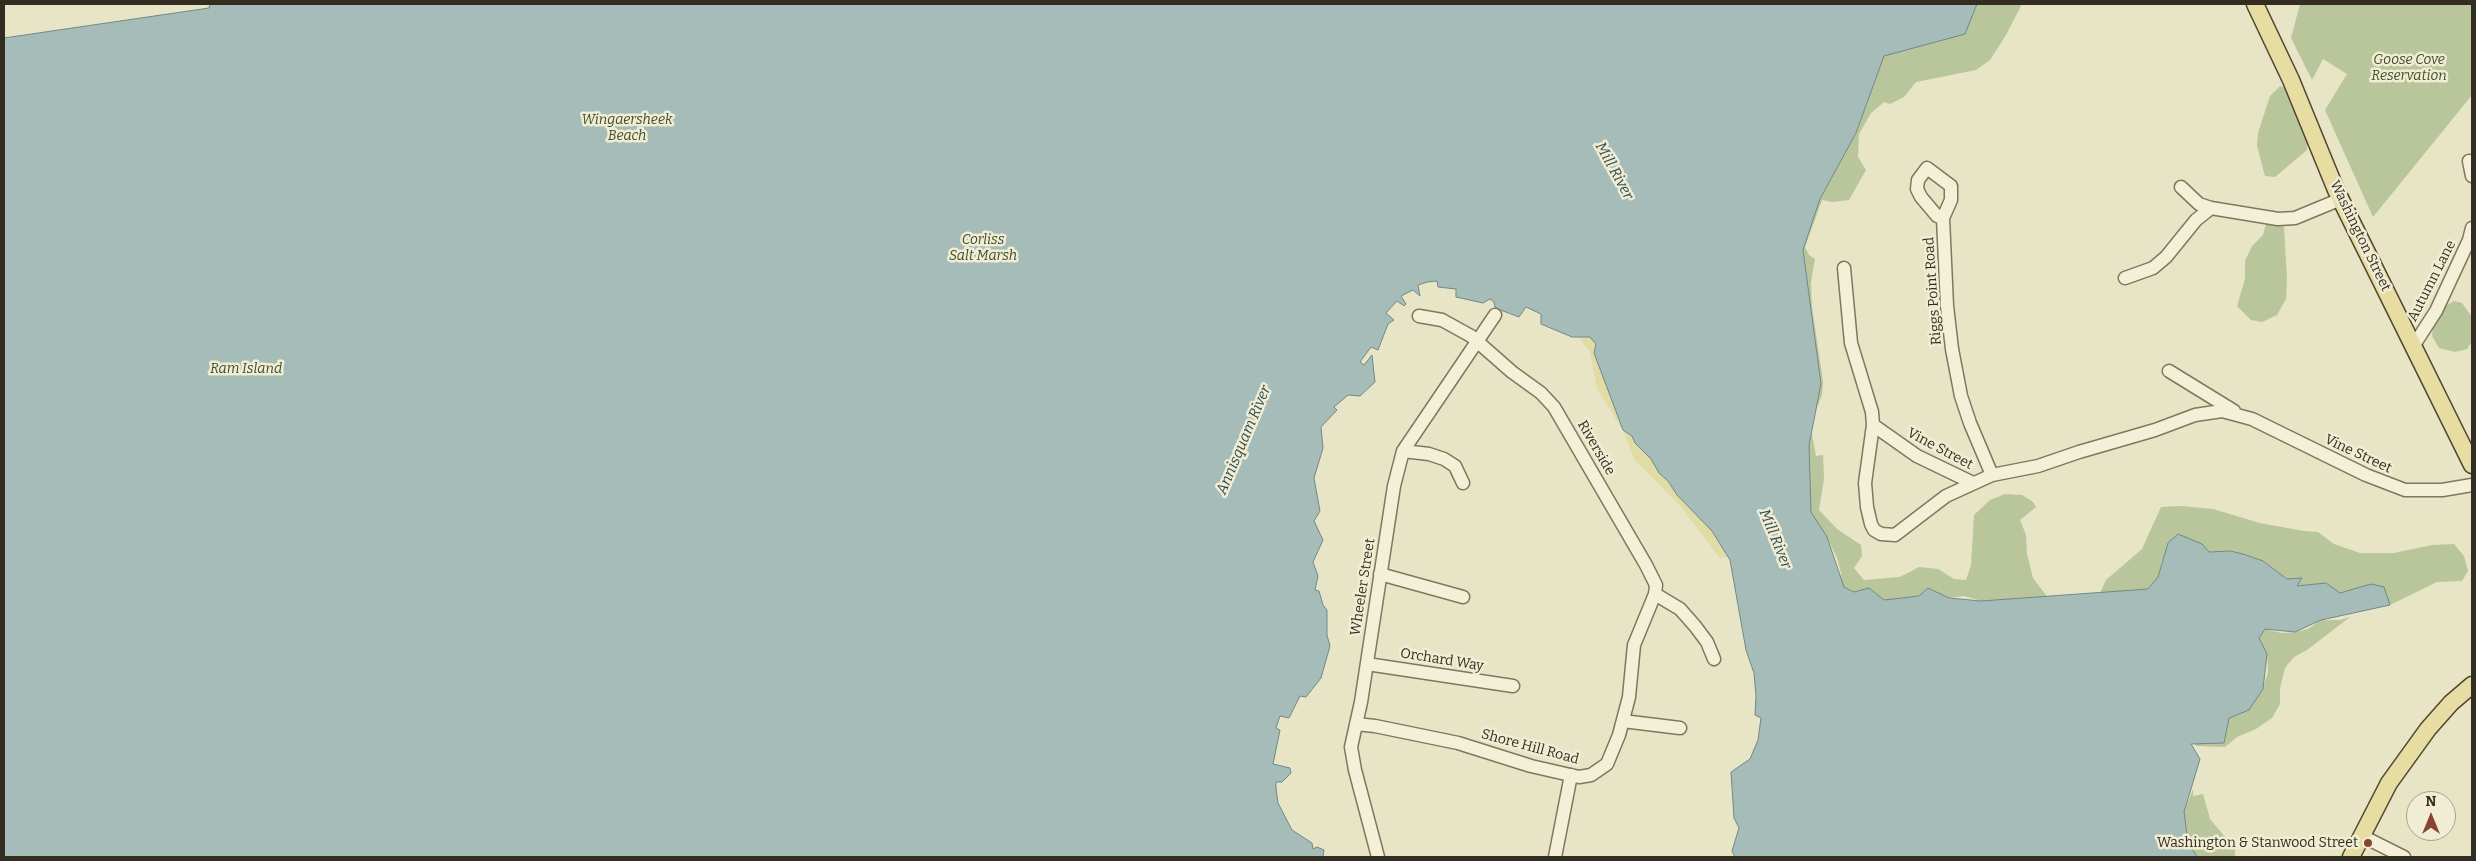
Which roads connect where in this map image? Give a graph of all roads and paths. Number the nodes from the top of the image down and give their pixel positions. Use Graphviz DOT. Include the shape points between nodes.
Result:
graph roads {
  1 [pos="2255,4"];
  2 [pos="2469,162"];
  3 [pos="2472,176"];
  4 [pos="2181,187"];
  5 [pos="2341,199"];
  6 [pos="2211,208"];
  7 [pos="1943,218"];
  8 [pos="2472,228"];
  9 [pos="1844,268"];
  10 [pos="2125,278"];
  11 [pos="1495,315"];
  12 [pos="1419,316"];
  13 [pos="1477,341"];
  14 [pos="2414,345"];
  15 [pos="2169,370"];
  16 [pos="2238,414"];
  17 [pos="1874,425"];
  18 [pos="1403,451"];
  19 [pos="2472,465"];
  20 [pos="1992,475"];
  21 [pos="1463,483"];
  22 [pos="1973,483"];
  23 [pos="2472,485"];
  24 [pos="1380,574"];
  25 [pos="1655,594"];
  26 [pos="1463,597"];
  27 [pos="1714,659"];
  28 [pos="1367,664"];
  29 [pos="2472,685"];
  30 [pos="1513,686"];
  31 [pos="1623,721"];
  32 [pos="1356,724"];
  33 [pos="1680,728"];
  34 [pos="1571,775"];
  35 [pos="2362,836"];
  36 [pos="1378,857"];
  37 [pos="1555,857"];
  38 [pos="2352,857"];
  39 [pos="2404,857"];
  1 -- 5 [label="main road, Washington Street"];
  2 -- 3 [label="street"];
  4 -- 6 [label="street" via="2200,204"];
  5 -- 6 [label="street" via="2295,218 2257,216"];
  5 -- 14 [label="main road, Washington Street"];
  6 -- 10 [label="street" via="2153,268"];
  7 -- 20 [label="street, Riggs Point Road" via="1952,349 1964,405"];
  8 -- 14 [label="street, Autumn Lane" via="2436,311"];
  9 -- 17 [label="street" via="1851,343"];
  11 -- 13 [label="street, Wheeler Street"];
  12 -- 13 [label="street" via="1442,320"];
  13 -- 18 [label="street, Wheeler Street"];
  13 -- 25 [label="street, Riverside" via="1554,407 1646,565 1656,585"];
  14 -- 19 [label="main road, Washington Street"];
  15 -- 16 [label="street, Vine Street"];
  16 -- 20 [label="street, Vine Street" via="2222,411 2202,413 2038,466"];
  16 -- 23 [label="street, Vine Street" via="2366,475 2405,490 2442,490"];
  17 -- 22 [label="street, Vine Street" via="1917,456"];
  17 -- 22 [label="street" via="1865,483 1867,507 1874,530 1895,535 1946,496"];
  18 -- 21 [label="street" via="1444,459 1455,466"];
  18 -- 24 [label="street, Wheeler Street"];
  20 -- 22 [label="street, Vine Street"];
  24 -- 26 [label="street"];
  24 -- 28 [label="street, Wheeler Street"];
  25 -- 27 [label="street" via="1680,609 1707,642"];
  25 -- 31 [label="street, Shore Hill Road" via="1634,645 1629,697"];
  28 -- 30 [label="street, Orchard Way"];
  28 -- 32 [label="street, Wheeler Street"];
  29 -- 35 [label="main road" via="2451,703 2422,737 2389,783"];
  31 -- 33 [label="street"];
  31 -- 34 [label="street, Shore Hill Road" via="1612,753 1600,771 1591,775"];
  32 -- 34 [label="street, Shore Hill Road" via="1458,743"];
  32 -- 36 [label="street, Wheeler Street" via="1351,747"];
  34 -- 37 [label="street"];
  35 -- 38 [label="main road"];
  35 -- 39 [label="street"];
}
